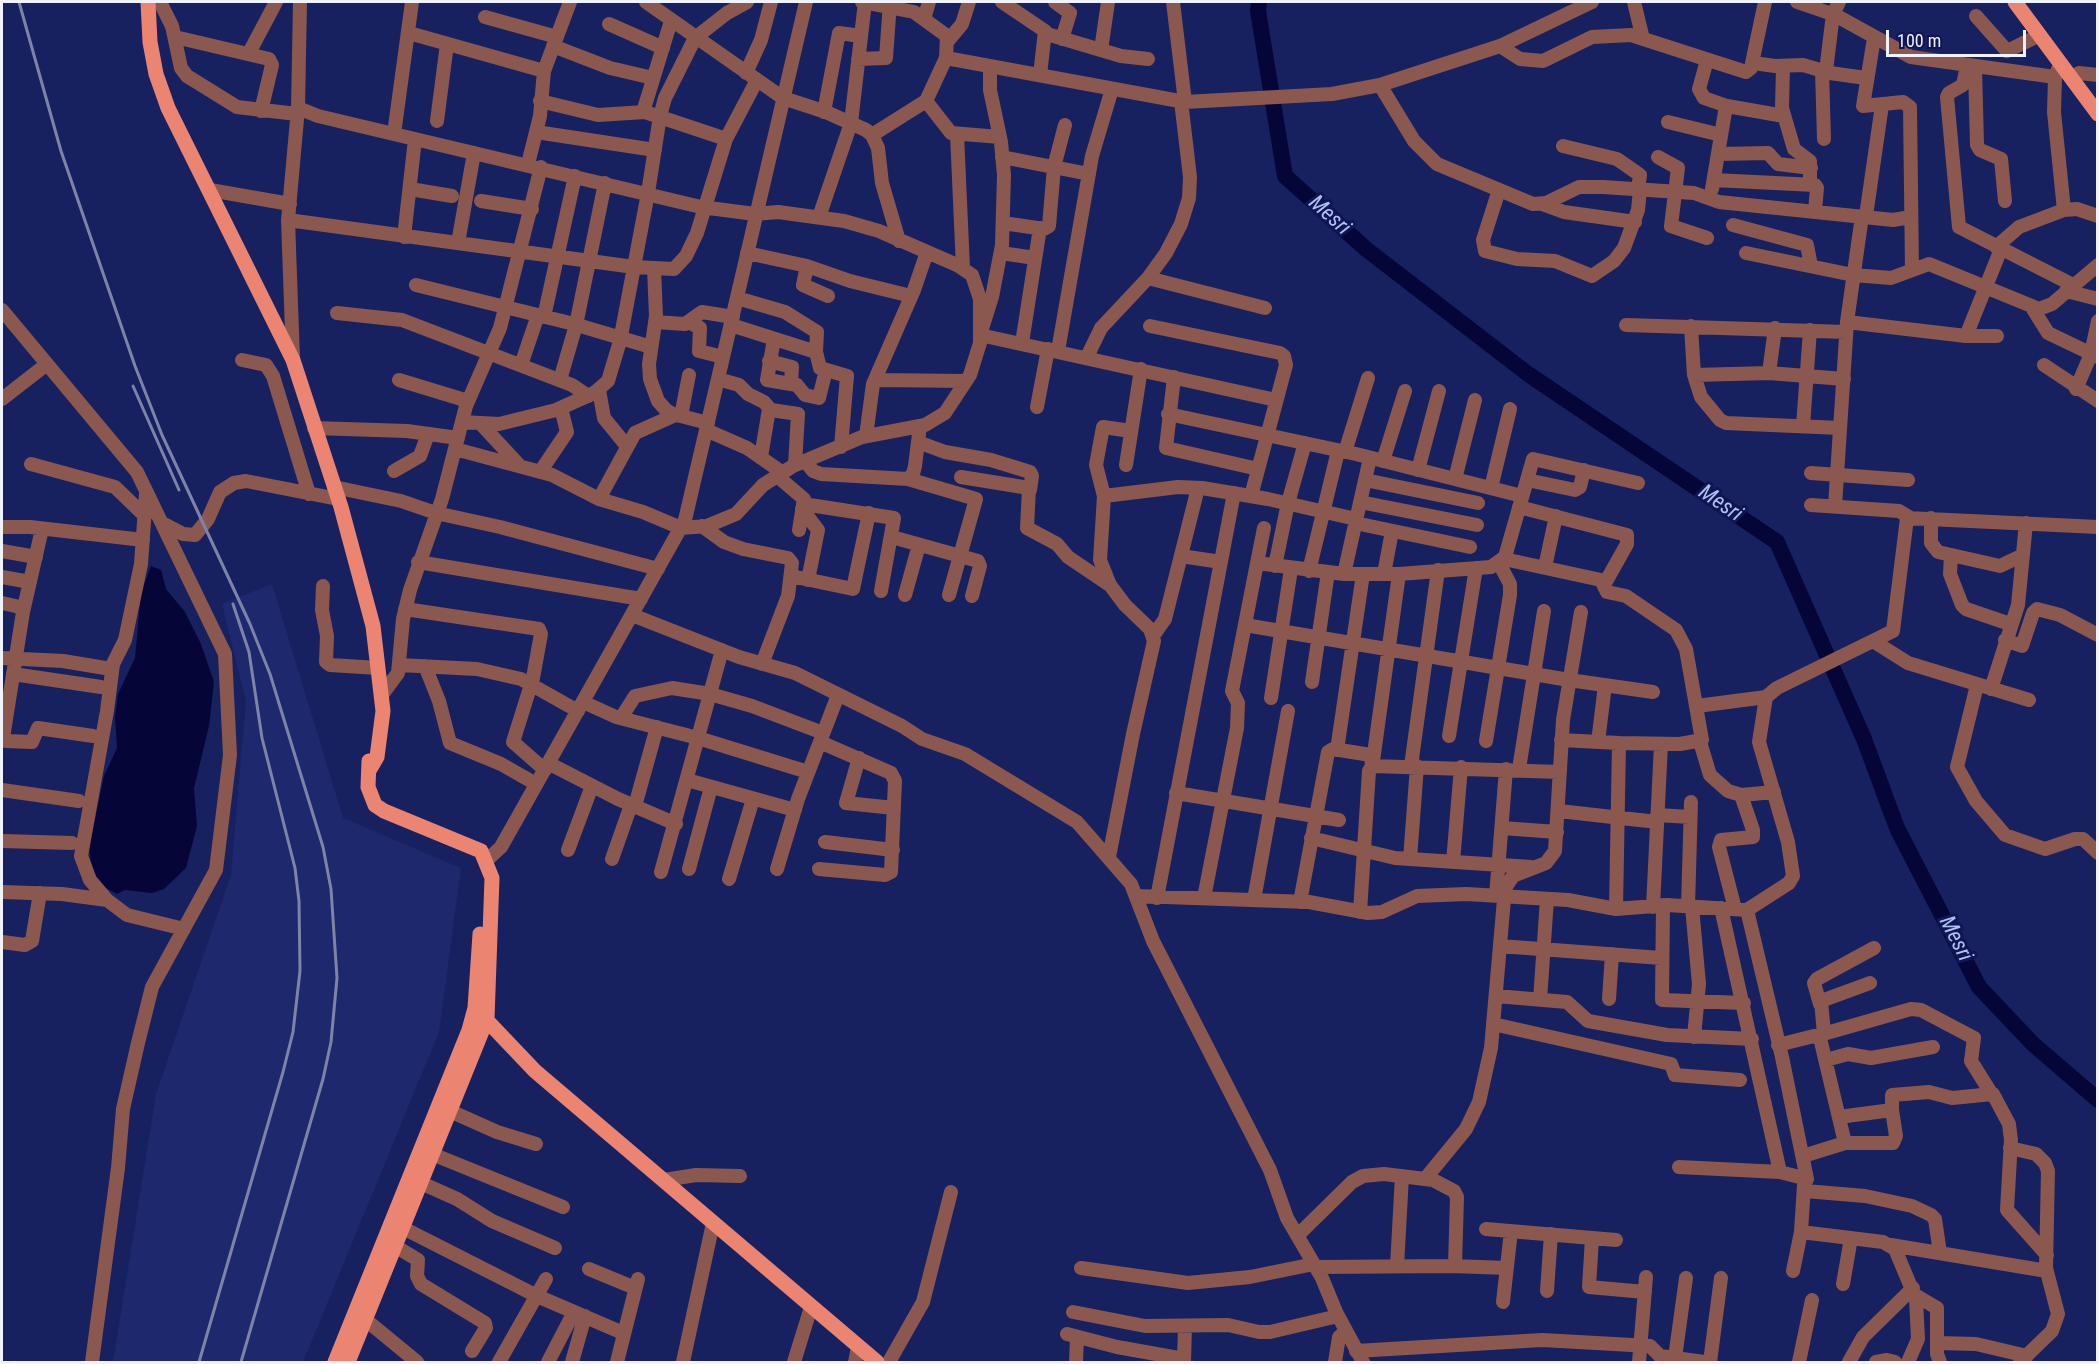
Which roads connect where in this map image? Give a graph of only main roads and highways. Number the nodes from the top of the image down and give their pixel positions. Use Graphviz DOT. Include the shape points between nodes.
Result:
graph roads {
  1 [pos="148,2"];
  2 [pos="2015,2"];
  3 [pos="2026,2"];
  4 [pos="2097,98"];
  5 [pos="2097,114"];
  6 [pos="487,865"];
  7 [pos="475,1008"];
  8 [pos="487,1019"];
  9 [pos="474,1034"];
  10 [pos="512,1047"];
  11 [pos="360,1318"];
  12 [pos="335,1362"];
  13 [pos="348,1362"];
  14 [pos="877,1362"];
  1 -- 6 [label="main road" via="156,74 168,108 293,360 336,493 373,626 381,699 369,755 368,787 375,805 471,845 481,851"];
  2 -- 5 [label="main road" via="2040,35 2057,69"];
  3 -- 4 [label="main road"];
  6 -- 7 [label="main road"];
  6 -- 8 [label="main road" via="492,878"];
  7 -- 8 [label="main road"];
  7 -- 9 [label="main road"];
  8 -- 9 [label="main road"];
  8 -- 10 [label="main road"];
  9 -- 10 [label="main road"];
  9 -- 11 [label="main road"];
  9 -- 11 [label="main road" via="450,1111 403,1228"];
  10 -- 14 [label="main road" via="535,1071"];
  11 -- 12 [label="main road"];
  11 -- 13 [label="main road"];
}
